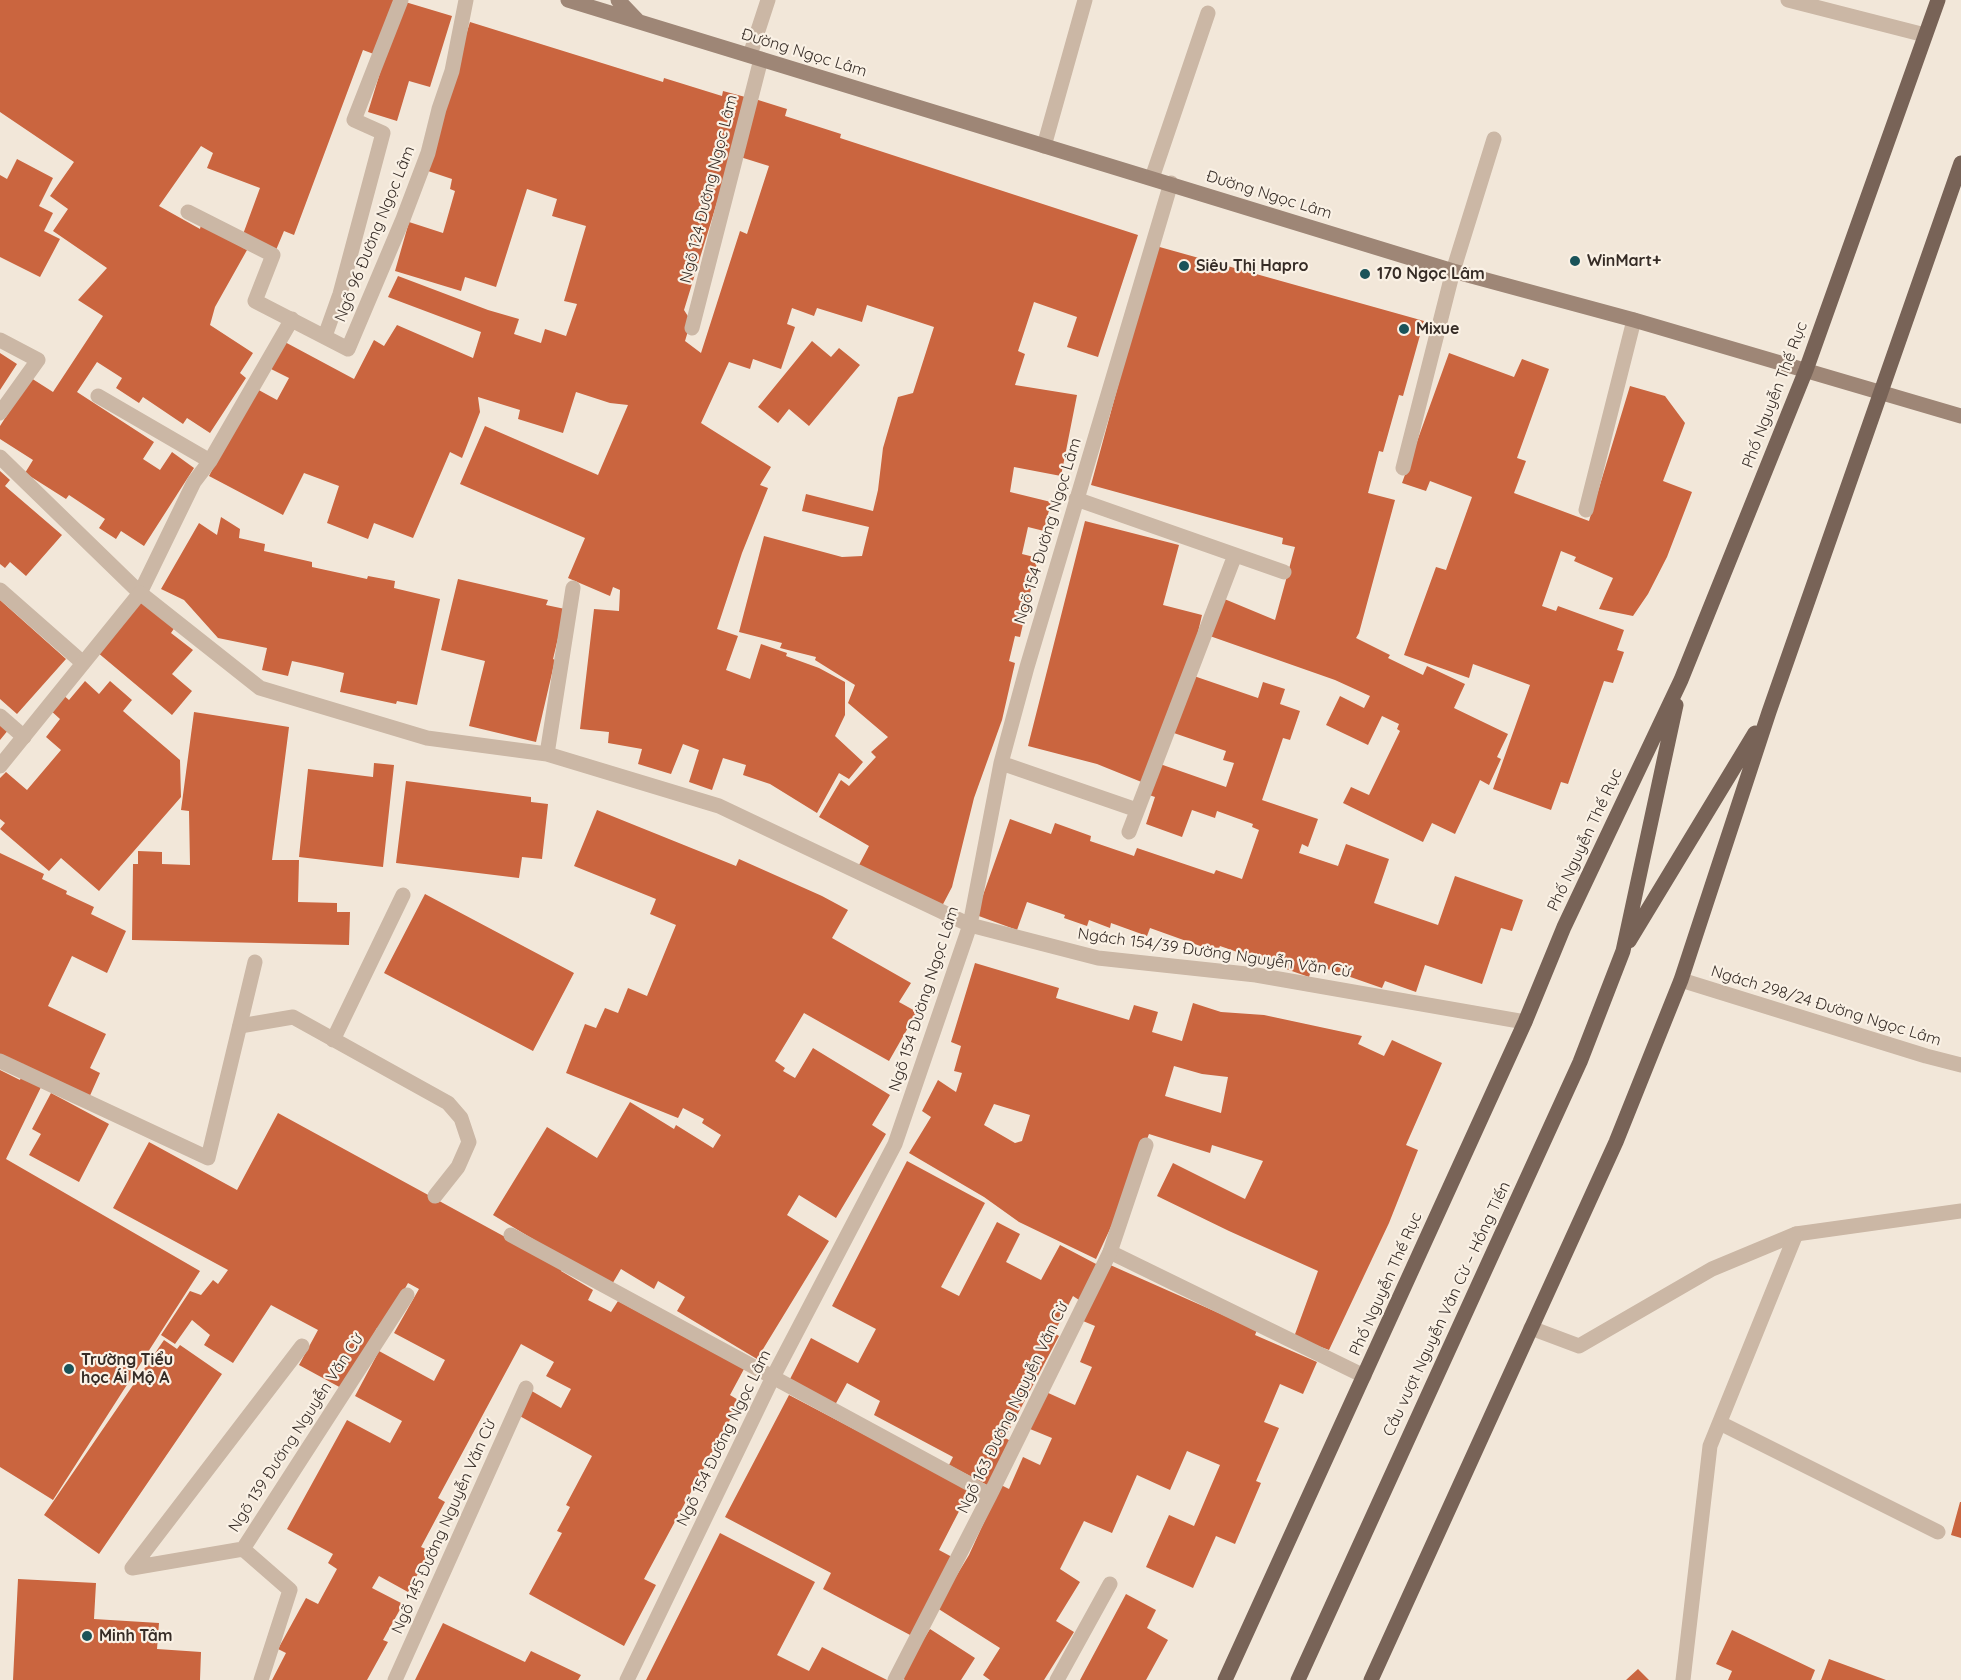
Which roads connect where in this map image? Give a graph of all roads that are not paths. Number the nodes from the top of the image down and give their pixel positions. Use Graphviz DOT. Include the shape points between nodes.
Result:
graph roads {
  1 [pos="401,0"];
  2 [pos="466,0"];
  3 [pos="568,0"];
  4 [pos="618,0"];
  5 [pos="768,0"];
  6 [pos="1084,0"];
  7 [pos="1788,0"];
  8 [pos="1938,0"];
  9 [pos="1208,14"];
  10 [pos="640,22"];
  11 [pos="1926,35"];
  12 [pos="755,57"];
  13 [pos="1494,139"];
  14 [pos="1044,146"];
  15 [pos="1961,164"];
  16 [pos="1152,178"];
  17 [pos="1171,183"];
  18 [pos="188,212"];
  19 [pos="1453,271"];
  20 [pos="292,318"];
  21 [pos="1634,320"];
  22 [pos="692,328"];
  23 [pos="325,336"];
  24 [pos="0,340"];
  25 [pos="1806,370"];
  26 [pos="1880,392"];
  27 [pos="98,396"];
  28 [pos="0,413"];
  29 [pos="1961,416"];
  30 [pos="0,457"];
  31 [pos="210,461"];
  32 [pos="1403,468"];
  33 [pos="1076,499"];
  34 [pos="1586,510"];
  35 [pos="1235,555"];
  36 [pos="1284,572"];
  37 [pos="573,588"];
  38 [pos="0,590"];
  39 [pos="141,592"];
  40 [pos="83,663"];
  41 [pos="1682,680"];
  42 [pos="1768,712"];
  43 [pos="0,716"];
  44 [pos="24,737"];
  45 [pos="547,754"];
  46 [pos="1001,763"];
  47 [pos="0,766"];
  48 [pos="1137,810"];
  49 [pos="1129,832"];
  50 [pos="403,895"];
  51 [pos="970,925"];
  52 [pos="1623,951"];
  53 [pos="255,962"];
  54 [pos="1681,980"];
  55 [pos="1525,1022"];
  56 [pos="240,1026"];
  57 [pos="333,1040"];
  58 [pos="0,1061"];
  59 [pos="1961,1065"];
  60 [pos="1146,1145"];
  61 [pos="435,1196"];
  62 [pos="1961,1211"];
  63 [pos="1796,1234"];
  64 [pos="511,1235"];
  65 [pos="1110,1252"];
  66 [pos="407,1295"];
  67 [pos="1531,1328"];
  68 [pos="302,1346"];
  69 [pos="1364,1376"];
  70 [pos="773,1377"];
  71 [pos="526,1388"];
  72 [pos="1720,1424"];
  73 [pos="990,1495"];
  74 [pos="1938,1532"];
  75 [pos="243,1549"];
  76 [pos="1110,1584"];
  77 [pos="261,1680"];
  78 [pos="395,1680"];
  79 [pos="627,1680"];
  80 [pos="895,1680"];
  81 [pos="1057,1680"];
  82 [pos="1226,1680"];
  83 [pos="1298,1680"];
  84 [pos="1371,1680"];
  85 [pos="1683,1680"];
  1 -- 23 [label="street" via="354,120 383,133"];
  2 -- 23 [label="street, Ngõ 96 Đường Ngọc Lâm" via="452,70 404,219 348,348"];
  3 -- 10 [label="main road, Đường Ngọc Lâm"];
  4 -- 10 [label="main road"];
  5 -- 12 [label="street, Ngõ 124 Đường Ngọc Lâm"];
  6 -- 14 [label="street"];
  7 -- 11 [label="street"];
  8 -- 11 [label="main road, Phố Nguyễn Thế Rục"];
  9 -- 16 [label="street"];
  10 -- 12 [label="main road, Đường Ngọc Lâm"];
  11 -- 25 [label="main road, Phố Nguyễn Thế Rục"];
  12 -- 14 [label="main road, Đường Ngọc Lâm"];
  12 -- 22 [label="street, Ngõ 124 Đường Ngọc Lâm"];
  13 -- 19 [label="street"];
  14 -- 16 [label="main road, Đường Ngọc Lâm"];
  15 -- 26 [label="main road"];
  16 -- 17 [label="main road, Đường Ngọc Lâm"];
  17 -- 19 [label="main road, Đường Ngọc Lâm"];
  17 -- 33 [label="street, Ngõ 154 Đường Ngọc Lâm"];
  18 -- 20 [label="street, Ngõ 96 Đường Ngọc Lâm" via="273,255 255,301"];
  19 -- 21 [label="main road, Đường Ngọc Lâm"];
  19 -- 32 [label="street"];
  20 -- 23 [label="street, Ngõ 96 Đường Ngọc Lâm"];
  20 -- 31 [label="street"];
  21 -- 25 [label="main road, Đường Ngọc Lâm"];
  21 -- 34 [label="street"];
  24 -- 28 [label="street" via="38,360"];
  25 -- 26 [label="main road, Đường Ngọc Lâm"];
  25 -- 41 [label="main road, Phố Nguyễn Thế Rục"];
  26 -- 29 [label="main road, Đường Ngọc Lâm"];
  26 -- 42 [label="main road"];
  27 -- 31 [label="street"];
  30 -- 39 [label="street, Ngách 154/39 Đường Nguyễn Văn Cừ"];
  31 -- 39 [label="street" via="194,482"];
  33 -- 35 [label="street"];
  33 -- 46 [label="street, Ngõ 154 Đường Ngọc Lâm"];
  35 -- 36 [label="street"];
  35 -- 48 [label="street"];
  37 -- 45 [label="street"];
  38 -- 40 [label="street"];
  39 -- 40 [label="street"];
  39 -- 45 [label="street, Ngách 154/39 Đường Nguyễn Văn Cừ" via="260,688 427,738"];
  40 -- 44 [label="street"];
  41 -- 52 [label="main road"];
  41 -- 55 [label="main road, Phố Nguyễn Thế Rục" via="1564,927"];
  42 -- 52 [label="main road"];
  42 -- 54 [label="main road"];
  43 -- 44 [label="street"];
  44 -- 47 [label="street"];
  45 -- 51 [label="street, Ngách 154/39 Đường Nguyễn Văn Cừ" via="719,806"];
  46 -- 48 [label="street"];
  46 -- 51 [label="street, Ngõ 154 Đường Ngọc Lâm"];
  48 -- 49 [label="street"];
  50 -- 57 [label="street"];
  51 -- 55 [label="street, Ngách 154/39 Đường Nguyễn Văn Cừ" via="1098,958 1256,975"];
  51 -- 70 [label="street, Ngõ 154 Đường Ngọc Lâm" via="895,1144"];
  52 -- 83 [label="main road, Cầu vượt Nguyễn Văn Cừ – Hồng Tiến" via="1580,1062"];
  53 -- 56 [label="street"];
  54 -- 59 [label="street, Ngách 298/24 Đường Ngọc Lâm"];
  54 -- 67 [label="main road" via="1616,1142"];
  55 -- 69 [label="main road, Phố Nguyễn Thế Rục"];
  56 -- 57 [label="street" via="293,1017"];
  56 -- 58 [label="street" via="208,1158"];
  57 -- 61 [label="street" via="448,1103 460,1118 470,1142 458,1167"];
  60 -- 65 [label="street, Ngõ 163 Đường Nguyễn Văn Cừ"];
  62 -- 63 [label="street"];
  63 -- 67 [label="street" via="1712,1269 1580,1346"];
  63 -- 72 [label="street"];
  64 -- 70 [label="street"];
  65 -- 69 [label="street"];
  65 -- 73 [label="street, Ngõ 163 Đường Nguyễn Văn Cừ"];
  66 -- 75 [label="street, Ngõ 139 Đường Nguyễn Văn Cừ"];
  67 -- 84 [label="main road"];
  68 -- 75 [label="street" via="132,1568"];
  69 -- 82 [label="main road, Phố Nguyễn Thế Rục"];
  70 -- 73 [label="street"];
  70 -- 79 [label="street, Ngõ 154 Đường Ngọc Lâm"];
  71 -- 78 [label="street, Ngõ 145 Đường Nguyễn Văn Cừ"];
  72 -- 74 [label="street"];
  72 -- 85 [label="street" via="1710,1446"];
  73 -- 80 [label="street, Ngõ 163 Đường Nguyễn Văn Cừ"];
  75 -- 77 [label="street, Ngõ 139 Đường Nguyễn Văn Cừ" via="290,1590"];
  76 -- 81 [label="street"];
}
